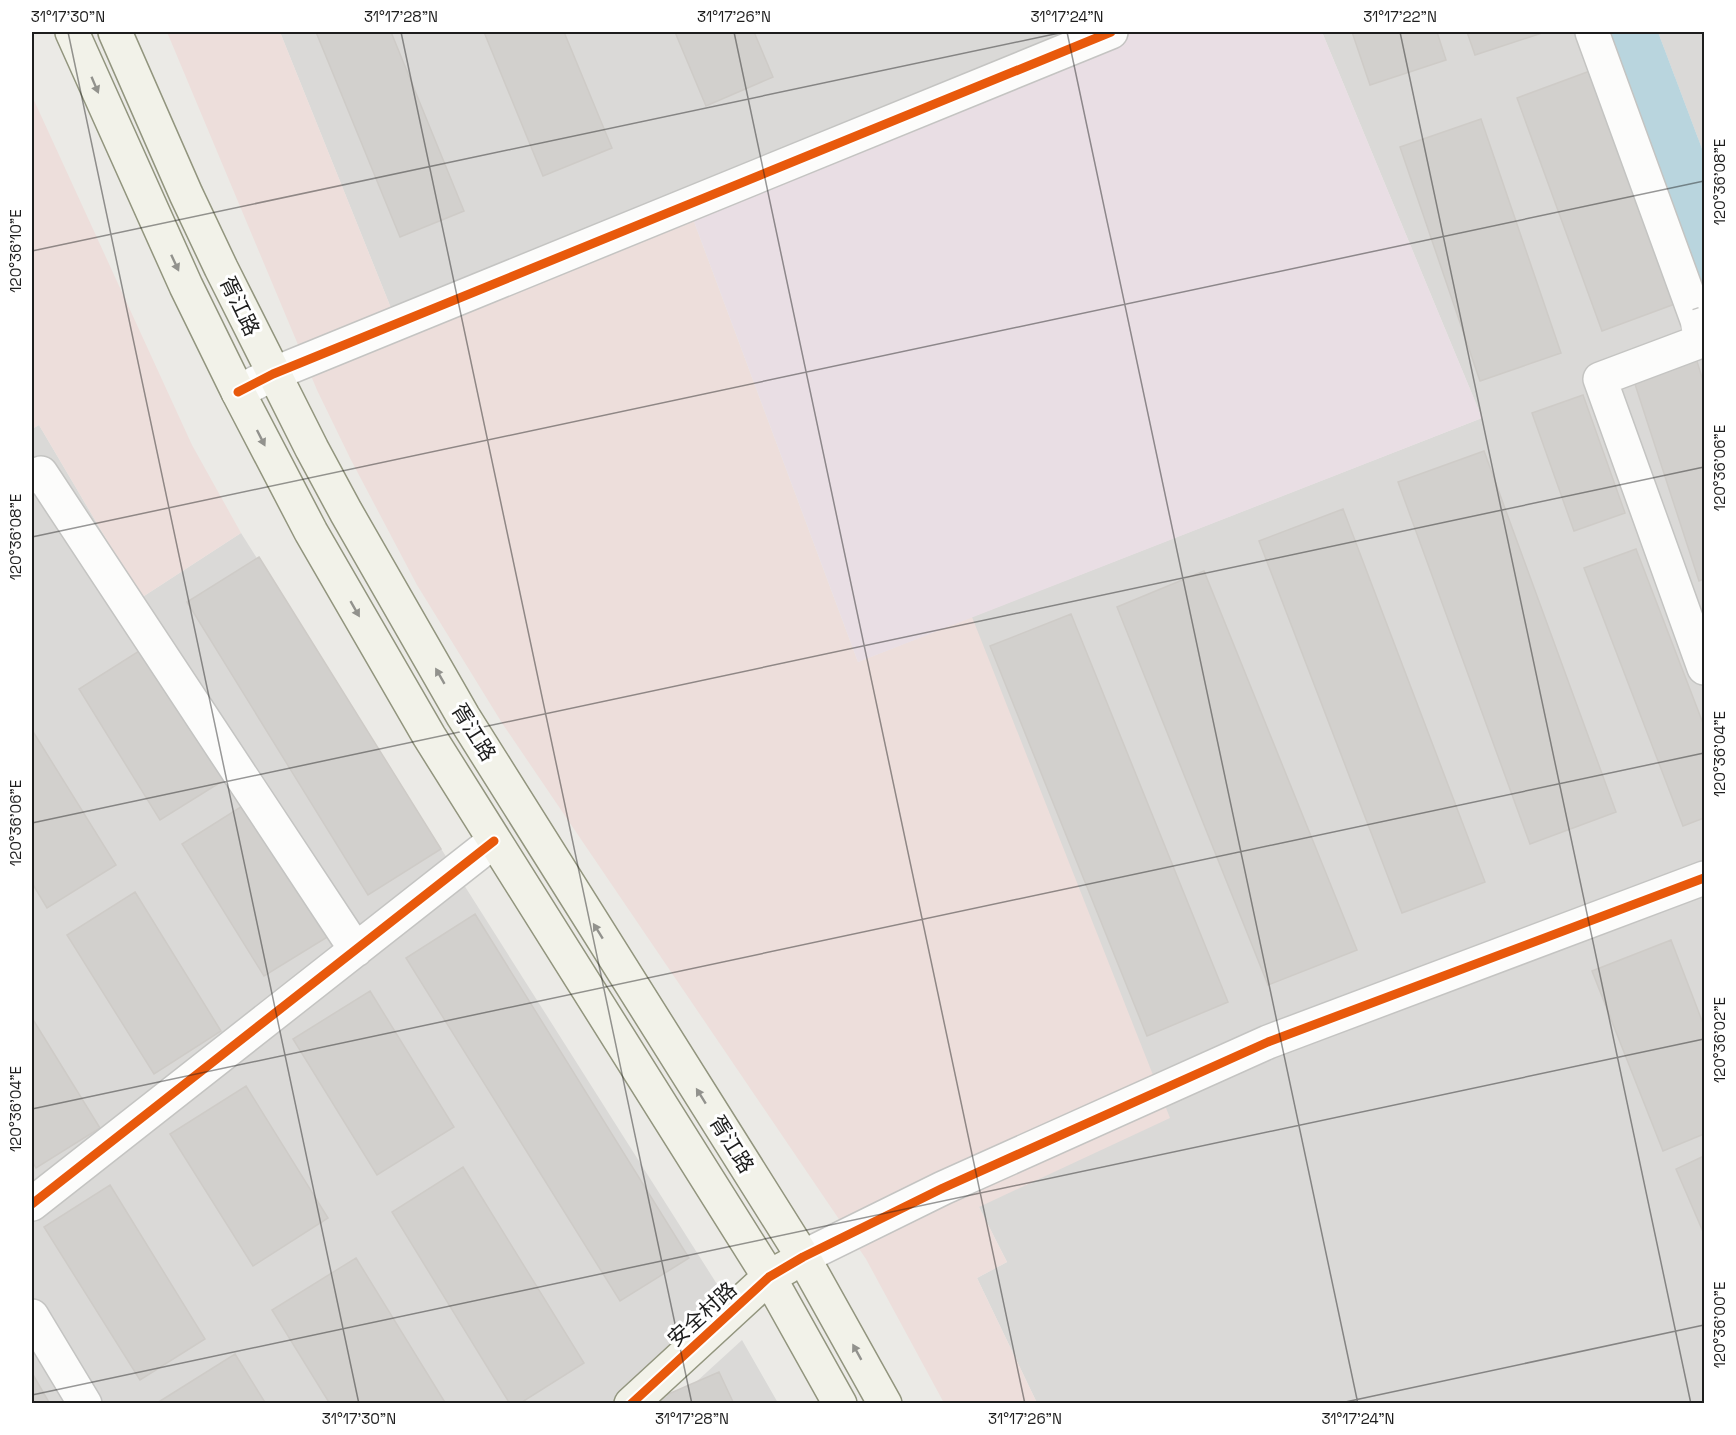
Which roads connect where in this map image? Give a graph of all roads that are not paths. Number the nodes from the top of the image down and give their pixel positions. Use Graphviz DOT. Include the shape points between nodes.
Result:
graph roads {
  1 [pos="72,32"];
  2 [pos="115,32"];
  3 [pos="1111,32"];
  4 [pos="1592,32"];
  5 [pos="1703,334"];
  6 [pos="273,374"];
  7 [pos="238,392"];
  8 [pos="32,477"];
  9 [pos="1704,668"];
  10 [pos="494,841"];
  11 [pos="1704,878"];
  12 [pos="356,950"];
  13 [pos="32,1204"];
  14 [pos="803,1257"];
  15 [pos="769,1277"];
  16 [pos="32,1316"];
  17 [pos="85,1404"];
  18 [pos="631,1404"];
  19 [pos="840,1404"];
  20 [pos="885,1404"];
  1 -- 7 [label="main road, 胥江路, one-way" via="151,211"];
  2 -- 6 [label="main road, 胥江路" via="186,194"];
  3 -- 6 [label="street"];
  4 -- 5 [label="street"];
  5 -- 9 [label="street" via="1600,379"];
  6 -- 7 [label="street"];
  14 -- 6 [label="main road, 胥江路, one-way" via="463,716 346,512"];
  7 -- 10 [label="main road, 胥江路, one-way" via="360,618"];
  8 -- 12 [label="street" via="41,473"];
  10 -- 12 [label="street"];
  10 -- 15 [label="main road, 胥江路"];
  11 -- 14 [label="street" via="1268,1042 943,1188"];
  12 -- 13 [label="street"];
  14 -- 15 [label="main road, 安全村路"];
  20 -- 14 [label="main road, 胥江路, one-way"];
  15 -- 18 [label="main road, 安全村路"];
  15 -- 19 [label="main road, 胥江路"];
  16 -- 17 [label="street"];
}
